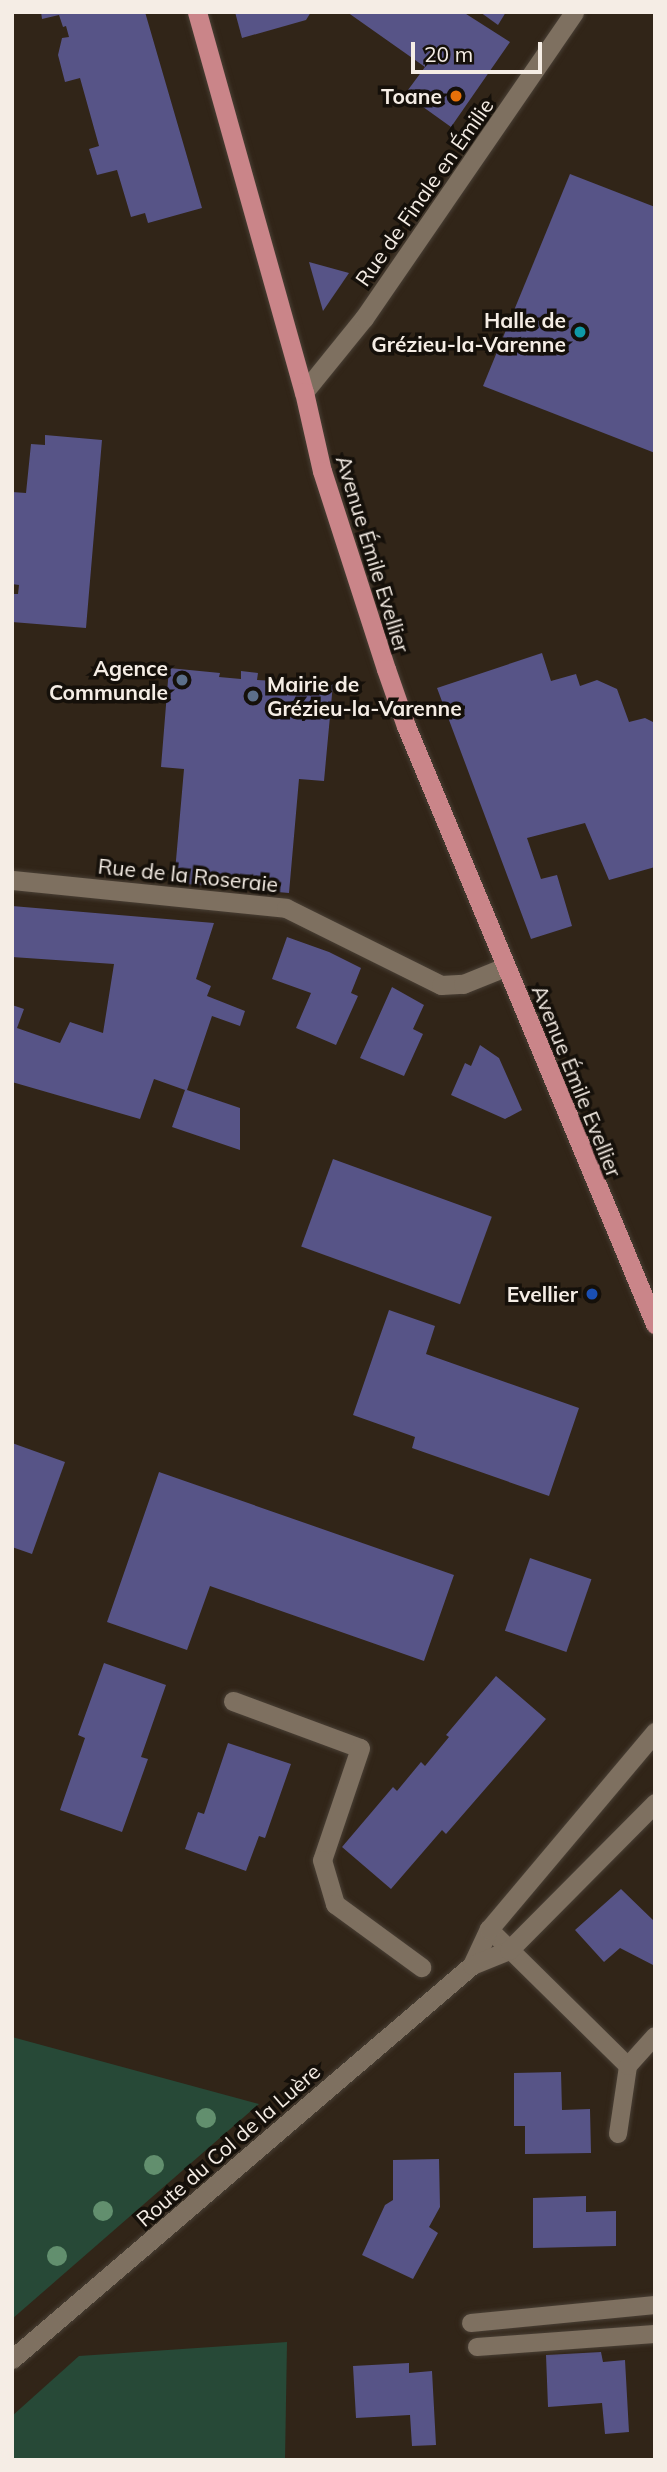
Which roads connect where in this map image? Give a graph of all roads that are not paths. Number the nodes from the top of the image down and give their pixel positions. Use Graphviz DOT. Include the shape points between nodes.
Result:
graph roads {
  1 [pos="197,12"];
  2 [pos="575,12"];
  3 [pos="304,392"];
  4 [pos="12,880"];
  5 [pos="505,967"];
  6 [pos="655,1324"];
  7 [pos="233,1701"];
  8 [pos="655,1732"];
  9 [pos="655,1803"];
  10 [pos="489,1929"];
  11 [pos="509,1950"];
  12 [pos="472,1965"];
  13 [pos="421,1967"];
  14 [pos="655,2036"];
  15 [pos="628,2067"];
  16 [pos="618,2134"];
  17 [pos="655,2305"];
  18 [pos="471,2323"];
  19 [pos="655,2334"];
  20 [pos="477,2347"];
  21 [pos="12,2359"];
  1 -- 3 [label="main road, Avenue Émile Evellier"];
  2 -- 3 [label="street, Rue de Finale en Émilie" via="365,318"];
  3 -- 5 [label="main road, Avenue Émile Evellier" via="322,471 398,703"];
  4 -- 5 [label="street, Rue de la Roseraie" via="286,908 441,985 463,984"];
  5 -- 6 [label="main road, Avenue Émile Evellier"];
  7 -- 13 [label="street" via="359,1748 322,1860 335,1904"];
  8 -- 10 [label="street, Route du Col de la Luère"];
  9 -- 11 [label="street, Route du Col de la Luère"];
  10 -- 11 [label="lane"];
  10 -- 12 [label="street, Route du Col de la Luère"];
  11 -- 12 [label="street, Route du Col de la Luère"];
  11 -- 15 [label="lane"];
  12 -- 21 [label="street, Route du Col de la Luère"];
  14 -- 15 [label="lane"];
  15 -- 16 [label="lane"];
  17 -- 18 [label="lane"];
  19 -- 20 [label="lane"];
}
